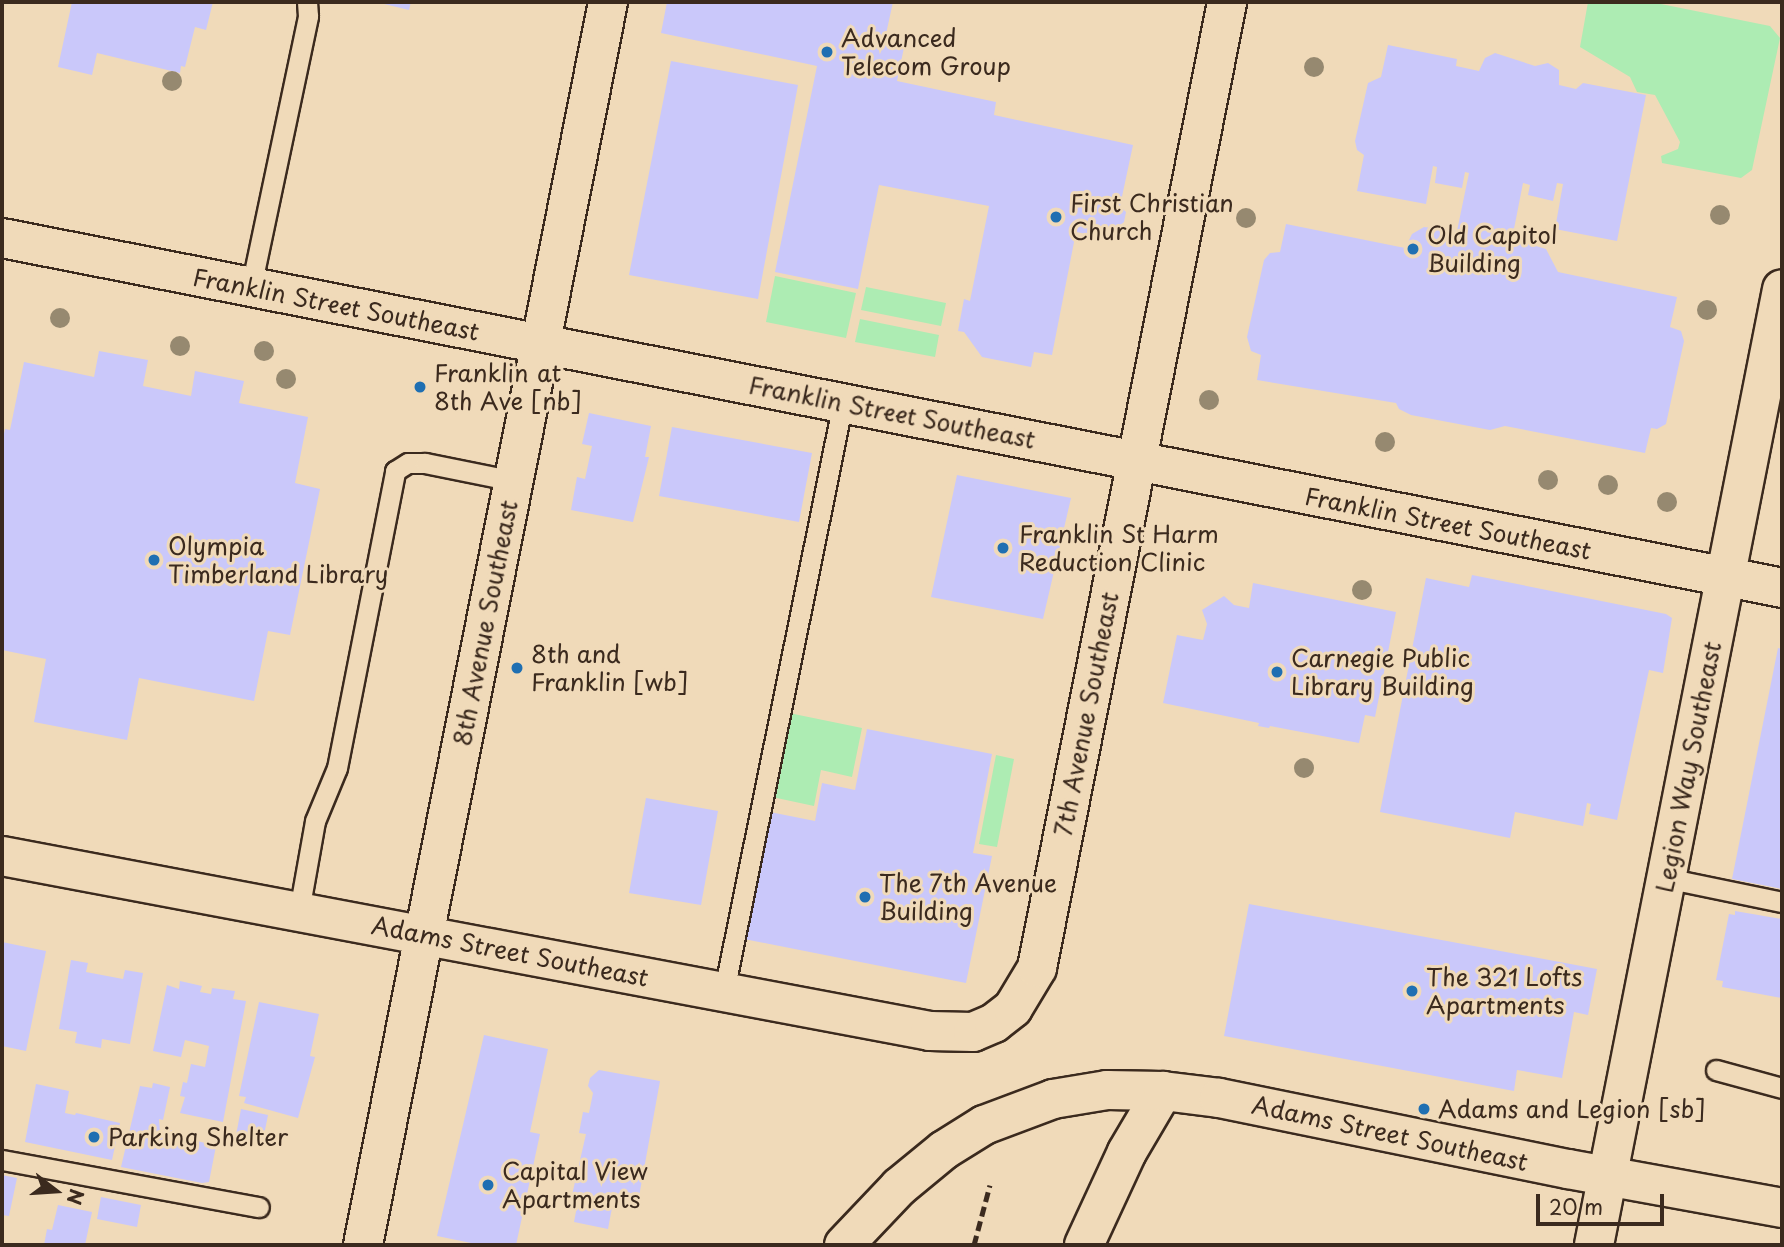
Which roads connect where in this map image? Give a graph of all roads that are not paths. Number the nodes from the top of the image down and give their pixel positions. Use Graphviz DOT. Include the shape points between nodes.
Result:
graph roads {
  1 [pos="307,2"];
  2 [pos="608,2"];
  3 [pos="1227,2"];
  4 [pos="2,238"];
  5 [pos="251,287"];
  6 [pos="1782,289"];
  7 [pos="541,343"];
  8 [pos="843,402"];
  9 [pos="1135,461"];
  10 [pos="514,481"];
  11 [pos="1726,576"];
  12 [pos="1782,588"];
  13 [pos="2,856"];
  14 [pos="1666,878"];
  15 [pos="1782,902"];
  16 [pos="299,911"];
  17 [pos="422,933"];
  18 [pos="723,991"];
  19 [pos="1013,1008"];
  20 [pos="1716,1070"];
  21 [pos="1782,1088"];
  22 [pos="1163,1091"];
  23 [pos="2,1160"];
  24 [pos="1608,1175"];
  25 [pos="1781,1200"];
  26 [pos="259,1207"];
  27 [pos="363,1245"];
  28 [pos="844,1245"];
  29 [pos="1084,1245"];
  30 [pos="1594,1245"];
  1 -- 5 [label="lane" via="308,16"];
  2 -- 7 [label="street, 8th Avenue Southeast"];
  3 -- 9 [label="street, 7th Avenue Southeast"];
  4 -- 5 [label="street, Franklin Street Southeast"];
  5 -- 7 [label="street, Franklin Street Southeast"];
  6 -- 11 [label="street, Legion Way Southeast"];
  7 -- 8 [label="street, Franklin Street Southeast"];
  7 -- 10 [label="street, 8th Avenue Southeast"];
  8 -- 9 [label="street, Franklin Street Southeast"];
  8 -- 18 [label="lane"];
  9 -- 11 [label="street, Franklin Street Southeast"];
  9 -- 19 [label="street, 7th Avenue Southeast" via="1037,968"];
  10 -- 16 [label="lane" via="425,463 408,463 395,471 337,768 315,821"];
  10 -- 17 [label="street, 8th Avenue Southeast"];
  11 -- 12 [label="street, Franklin Street Southeast"];
  11 -- 14 [label="street, Legion Way Southeast"];
  13 -- 16 [label="street, Adams Street Southeast"];
  14 -- 15 [label="lane"];
  14 -- 24 [label="street, Legion Way Southeast"];
  16 -- 17 [label="street, Adams Street Southeast"];
  17 -- 18 [label="street, Adams Street Southeast"];
  17 -- 27 [label="street, 8th Avenue Southeast"];
  18 -- 19 [label="street, Adams Street Southeast" via="952,1034 973,1032"];
  20 -- 21 [label="lane"];
  22 -- 24 [label="street, Adams Street Southeast" via="1219,1097"];
  22 -- 28 [label="street, Adams Street Southeast" via="1076,1094 984,1125 899,1187"];
  22 -- 29 [label="street" via="1127,1152"];
  23 -- 26 [label="lane"];
  24 -- 25 [label="street, Adams Street Southeast"];
  24 -- 30 [label="street, Legion Way Southeast"];
}
